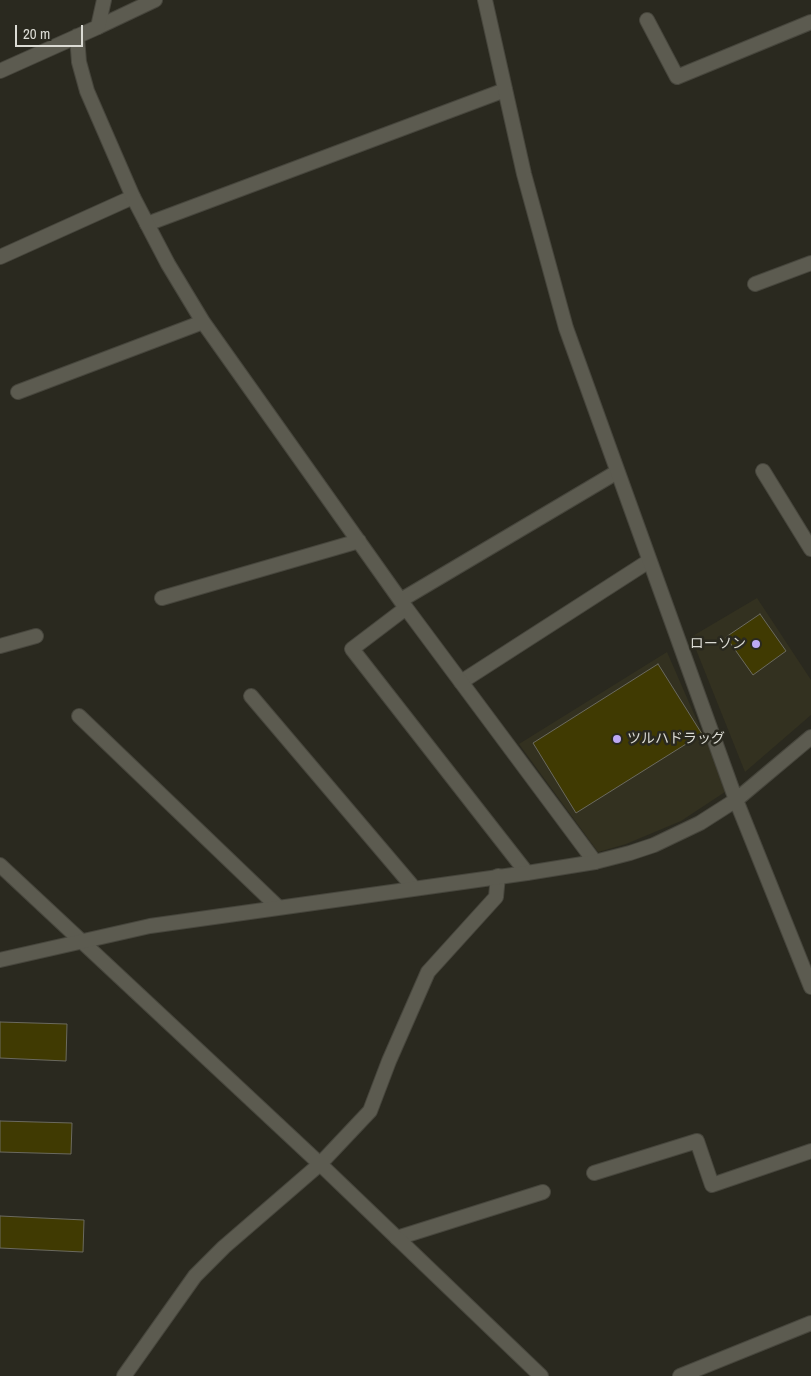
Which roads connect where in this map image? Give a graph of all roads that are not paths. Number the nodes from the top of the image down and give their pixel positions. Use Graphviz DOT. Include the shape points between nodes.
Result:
graph roads {
  1 [pos="104,0"];
  2 [pos="155,0"];
  3 [pos="485,0"];
  4 [pos="647,20"];
  5 [pos="811,22"];
  6 [pos="98,27"];
  7 [pos="77,36"];
  8 [pos="0,71"];
  9 [pos="505,90"];
  10 [pos="133,197"];
  11 [pos="147,224"];
  12 [pos="0,257"];
  13 [pos="811,263"];
  14 [pos="755,284"];
  15 [pos="203,322"];
  16 [pos="18,392"];
  17 [pos="763,471"];
  18 [pos="617,472"];
  19 [pos="359,541"];
  20 [pos="811,549"];
  21 [pos="649,562"];
  22 [pos="162,598"];
  23 [pos="403,604"];
  24 [pos="36,636"];
  25 [pos="0,646"];
  26 [pos="461,682"];
  27 [pos="251,696"];
  28 [pos="79,716"];
  29 [pos="811,737"];
  30 [pos="736,800"];
  31 [pos="595,862"];
  32 [pos="0,865"];
  33 [pos="527,873"];
  34 [pos="498,876"];
  35 [pos="414,888"];
  36 [pos="278,907"];
  37 [pos="81,941"];
  38 [pos="0,960"];
  39 [pos="811,987"];
  40 [pos="811,1151"];
  41 [pos="320,1164"];
  42 [pos="594,1174"];
  43 [pos="543,1192"];
  44 [pos="397,1238"];
  45 [pos="811,1323"];
  46 [pos="124,1376"];
  47 [pos="541,1376"];
  48 [pos="680,1376"];
  1 -- 6 [label="street"];
  2 -- 6 [label="street"];
  3 -- 9 [label="street"];
  4 -- 5 [label="street" via="677,77"];
  6 -- 7 [label="street"];
  7 -- 8 [label="street"];
  7 -- 10 [label="street" via="79,62 87,91"];
  9 -- 11 [label="street"];
  9 -- 18 [label="street" via="566,328"];
  10 -- 11 [label="street"];
  10 -- 12 [label="street"];
  11 -- 15 [label="street"];
  13 -- 14 [label="street"];
  15 -- 16 [label="street"];
  15 -- 19 [label="street"];
  17 -- 20 [label="street"];
  18 -- 21 [label="street"];
  18 -- 23 [label="street"];
  19 -- 22 [label="street"];
  19 -- 23 [label="street"];
  21 -- 26 [label="street"];
  21 -- 30 [label="street"];
  23 -- 26 [label="street"];
  23 -- 33 [label="street" via="352,649"];
  24 -- 25 [label="street"];
  26 -- 31 [label="street"];
  27 -- 35 [label="street"];
  28 -- 36 [label="street"];
  29 -- 30 [label="street"];
  30 -- 31 [label="street" via="700,823 654,845"];
  30 -- 39 [label="street"];
  31 -- 33 [label="street"];
  32 -- 37 [label="street"];
  33 -- 34 [label="street"];
  34 -- 35 [label="street"];
  34 -- 41 [label="street" via="496,897 428,972 370,1111"];
  35 -- 36 [label="street"];
  36 -- 37 [label="street" via="150,926"];
  37 -- 38 [label="street"];
  37 -- 41 [label="street"];
  40 -- 42 [label="street" via="712,1185 697,1141"];
  41 -- 44 [label="street"];
  41 -- 46 [label="street" via="195,1276"];
  43 -- 44 [label="street"];
  44 -- 47 [label="street"];
  45 -- 48 [label="street"];
}
